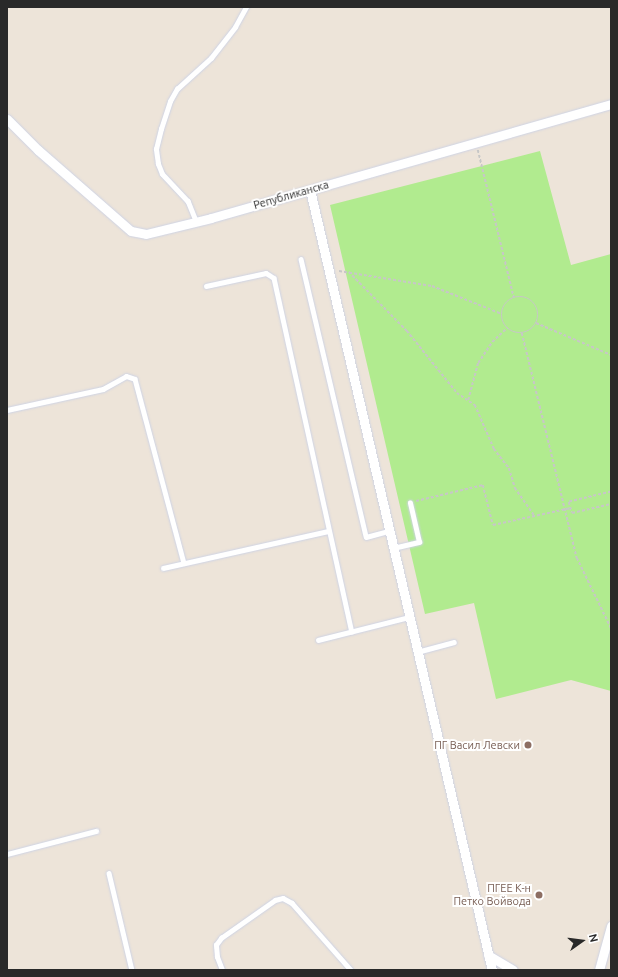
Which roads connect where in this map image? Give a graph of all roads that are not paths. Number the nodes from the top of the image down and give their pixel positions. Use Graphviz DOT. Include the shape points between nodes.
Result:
graph roads {
  1 [pos="246,7"];
  2 [pos="611,104"];
  3 [pos="7,119"];
  4 [pos="310,190"];
  5 [pos="196,222"];
  6 [pos="301,259"];
  7 [pos="206,286"];
  8 [pos="7,410"];
  9 [pos="410,503"];
  10 [pos="328,531"];
  11 [pos="389,531"];
  12 [pos="393,548"];
  13 [pos="184,563"];
  14 [pos="163,568"];
  15 [pos="409,617"];
  16 [pos="352,632"];
  17 [pos="318,640"];
  18 [pos="454,642"];
  19 [pos="417,652"];
  20 [pos="96,831"];
  21 [pos="7,854"];
  22 [pos="109,873"];
  23 [pos="611,926"];
  24 [pos="488,955"];
  25 [pos="132,970"];
  26 [pos="222,970"];
  27 [pos="351,970"];
  28 [pos="492,970"];
  29 [pos="513,970"];
  30 [pos="599,970"];
  1 -- 5 [label="lane" via="235,27 211,58 178,89 170,101 161,128 156,150 158,164 162,174 188,202"];
  2 -- 4 [label="street, Републиканска"];
  3 -- 5 [label="street, Републиканска" via="38,150 131,231 146,234"];
  4 -- 5 [label="street, Републиканска"];
  4 -- 11 [label="street"];
  6 -- 11 [label="lane" via="366,537"];
  7 -- 10 [label="lane" via="266,273 274,278"];
  8 -- 13 [label="lane" via="103,389 126,376 135,379"];
  9 -- 12 [label="lane" via="420,542"];
  10 -- 13 [label="lane"];
  10 -- 16 [label="lane"];
  11 -- 12 [label="street"];
  12 -- 15 [label="street"];
  13 -- 14 [label="lane"];
  15 -- 16 [label="lane"];
  15 -- 19 [label="street"];
  16 -- 17 [label="lane"];
  18 -- 19 [label="lane"];
  19 -- 24 [label="street"];
  20 -- 21 [label="lane"];
  22 -- 25 [label="lane"];
  23 -- 30 [label="street"];
  24 -- 28 [label="street"];
  24 -- 29 [label="street"];
  26 -- 27 [label="lane" via="216,945 221,938 275,900 283,898 292,903"];
}
